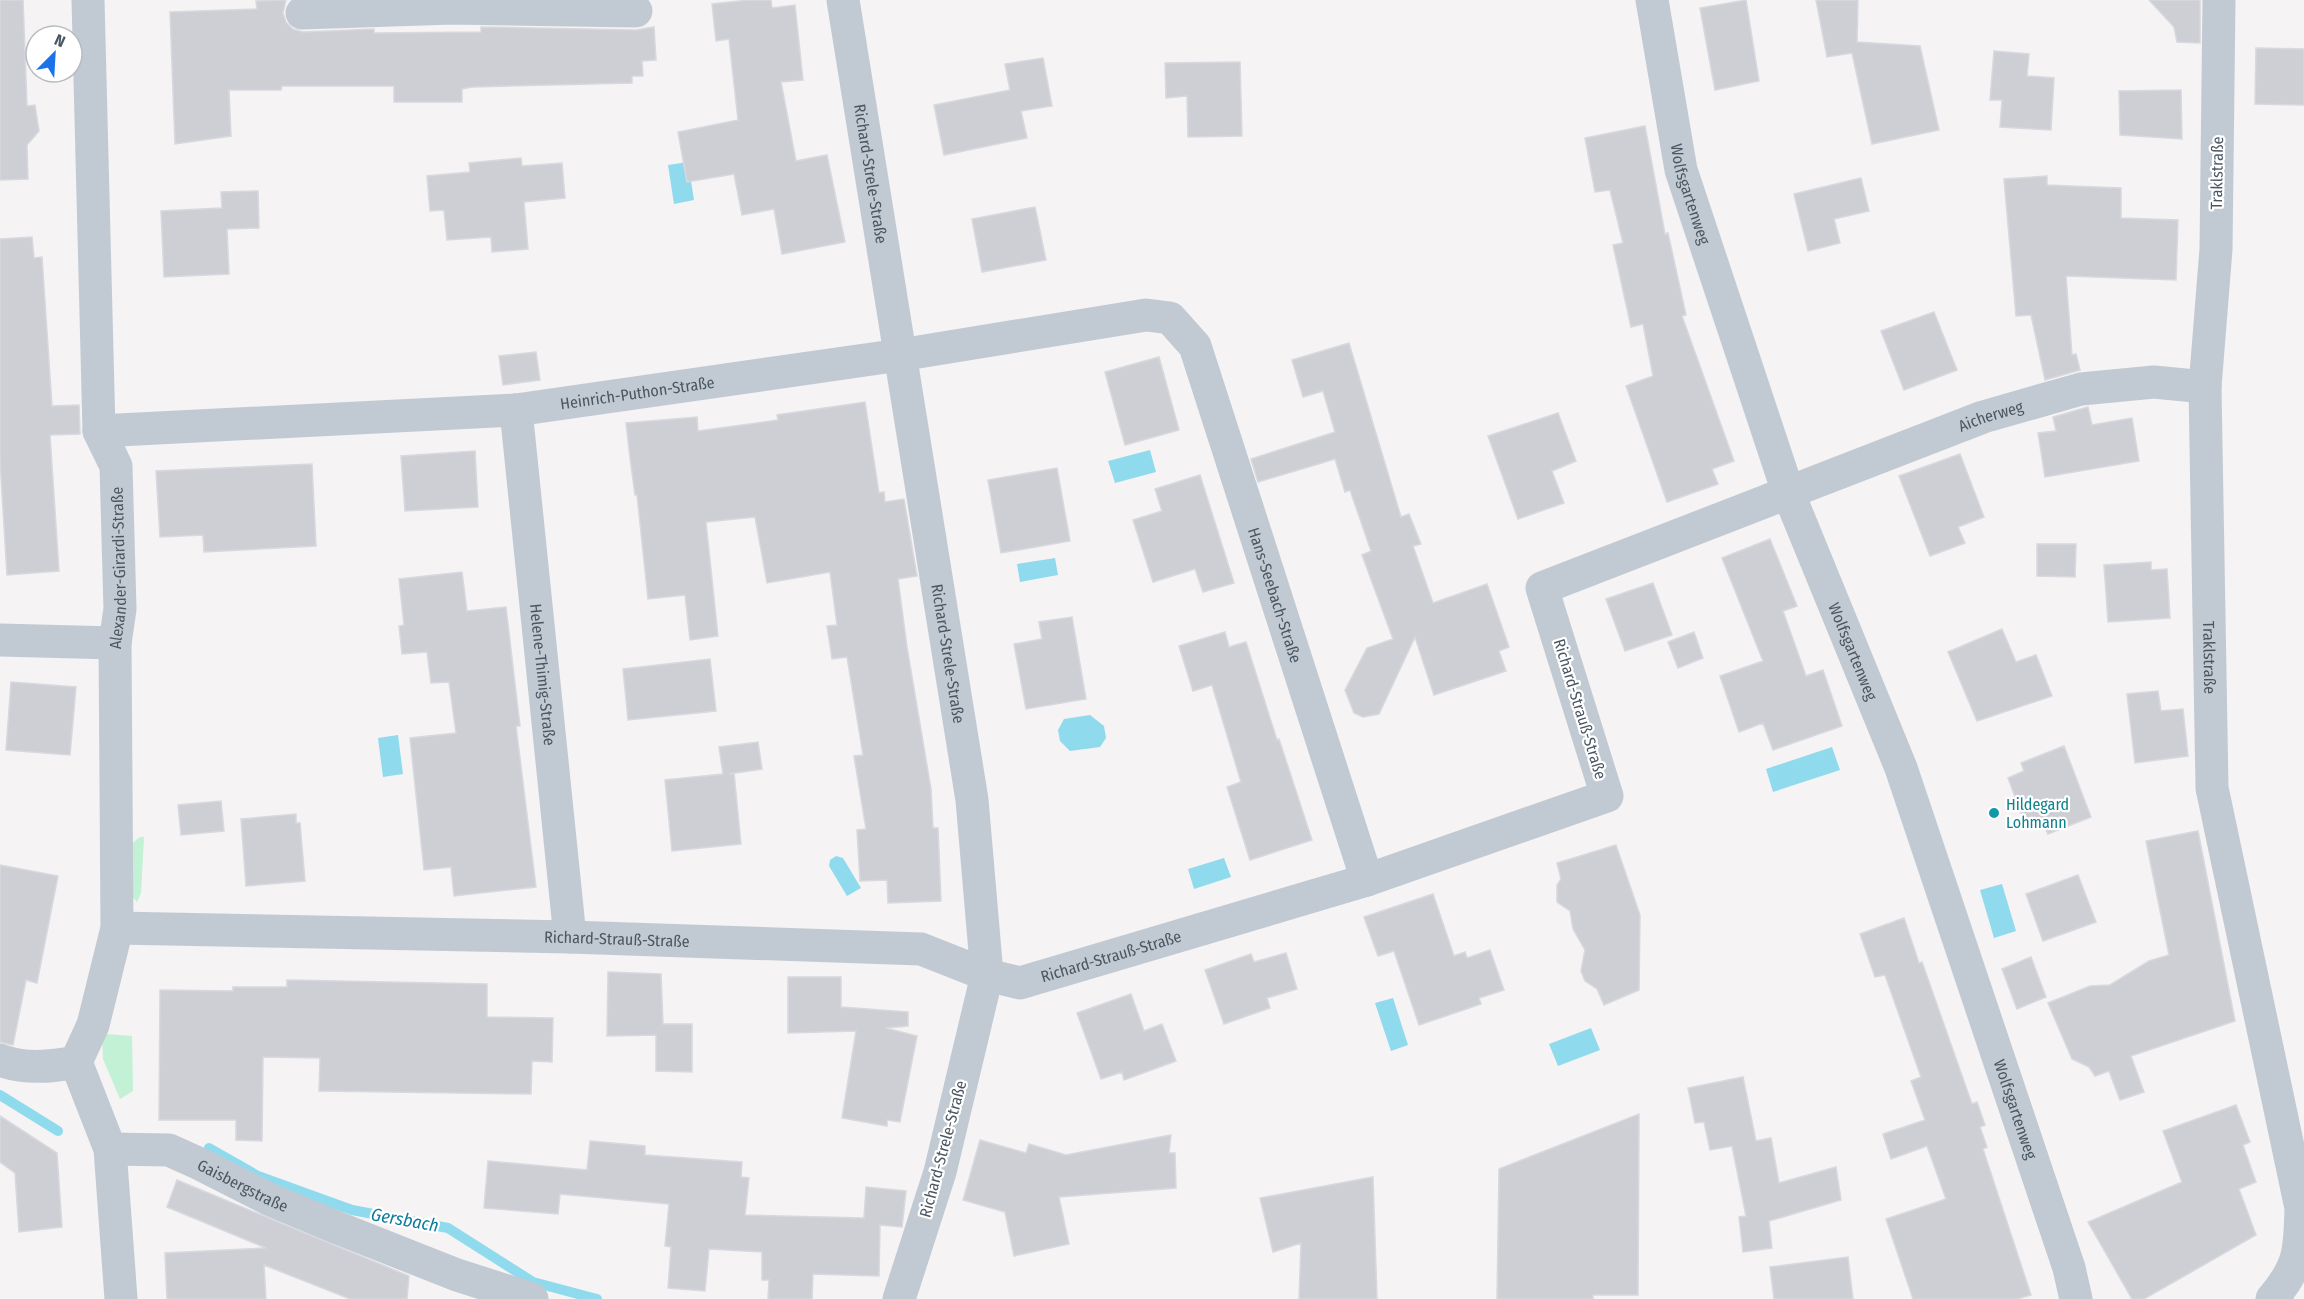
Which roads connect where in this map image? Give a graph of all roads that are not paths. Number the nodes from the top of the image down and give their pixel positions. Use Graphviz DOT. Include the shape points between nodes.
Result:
graph roads {
  1 [pos="88,0"];
  2 [pos="843,0"];
  3 [pos="1652,0"];
  4 [pos="2219,0"];
  5 [pos="452,4"];
  6 [pos="636,11"];
  7 [pos="302,13"];
  8 [pos="1170,318"];
  9 [pos="900,355"];
  10 [pos="2205,387"];
  11 [pos="516,410"];
  12 [pos="99,431"];
  13 [pos="1788,492"];
  14 [pos="0,640"];
  15 [pos="115,643"];
  16 [pos="1367,880"];
  17 [pos="117,928"];
  18 [pos="570,937"];
  19 [pos="987,975"];
  20 [pos="0,1060"];
  21 [pos="76,1062"];
  22 [pos="110,1149"];
  23 [pos="121,1299"];
  24 [pos="532,1299"];
  25 [pos="899,1299"];
  26 [pos="2076,1299"];
  27 [pos="2272,1299"];
  1 -- 12 [label="street, Alexander-Girardi-Straße"];
  2 -- 9 [label="street, Richard-Strele-Straße"];
  3 -- 13 [label="street, Wolfsgartenweg" via="1681,170"];
  4 -- 10 [label="street, Traklstraße" via="2216,249"];
  5 -- 6 [label="street"];
  5 -- 7 [label="street"];
  8 -- 9 [label="street, Heinrich-Puthon-Straße" via="1146,315"];
  8 -- 16 [label="street, Hans-Seebach-Straße" via="1195,346"];
  9 -- 11 [label="street, Heinrich-Puthon-Straße"];
  9 -- 19 [label="street, Richard-Strele-Straße" via="972,800"];
  10 -- 13 [label="street, Aicherweg" via="2154,382 2081,390 1983,417"];
  10 -- 27 [label="street, Traklstraße" via="2212,788 2301,1208 2300,1246 2289,1279"];
  11 -- 12 [label="street, Heinrich-Puthon-Straße"];
  11 -- 18 [label="street, Helene-Thimig-Straße"];
  12 -- 15 [label="street, Alexander-Girardi-Straße" via="116,466 120,609"];
  13 -- 16 [label="street, Richard-Strauß-Straße" via="1542,588 1607,796"];
  13 -- 26 [label="street, Wolfsgartenweg" via="1901,768 2069,1268"];
  14 -- 15 [label="street"];
  15 -- 17 [label="street, Alexander-Girardi-Straße"];
  16 -- 19 [label="street, Richard-Strauß-Straße" via="1020,983"];
  17 -- 18 [label="street, Richard-Strauß-Straße"];
  17 -- 21 [label="street, Alexander-Girardi-Straße" via="93,1025"];
  18 -- 19 [label="street, Richard-Strauß-Straße" via="921,949"];
  19 -- 25 [label="street, Richard-Strele-Straße" via="940,1172"];
  20 -- 21 [label="street" via="52,1067"];
  21 -- 22 [label="street"];
  22 -- 23 [label="street"];
  22 -- 24 [label="street, Gaisbergstraße" via="169,1150 260,1196 328,1224 457,1275"];
}
